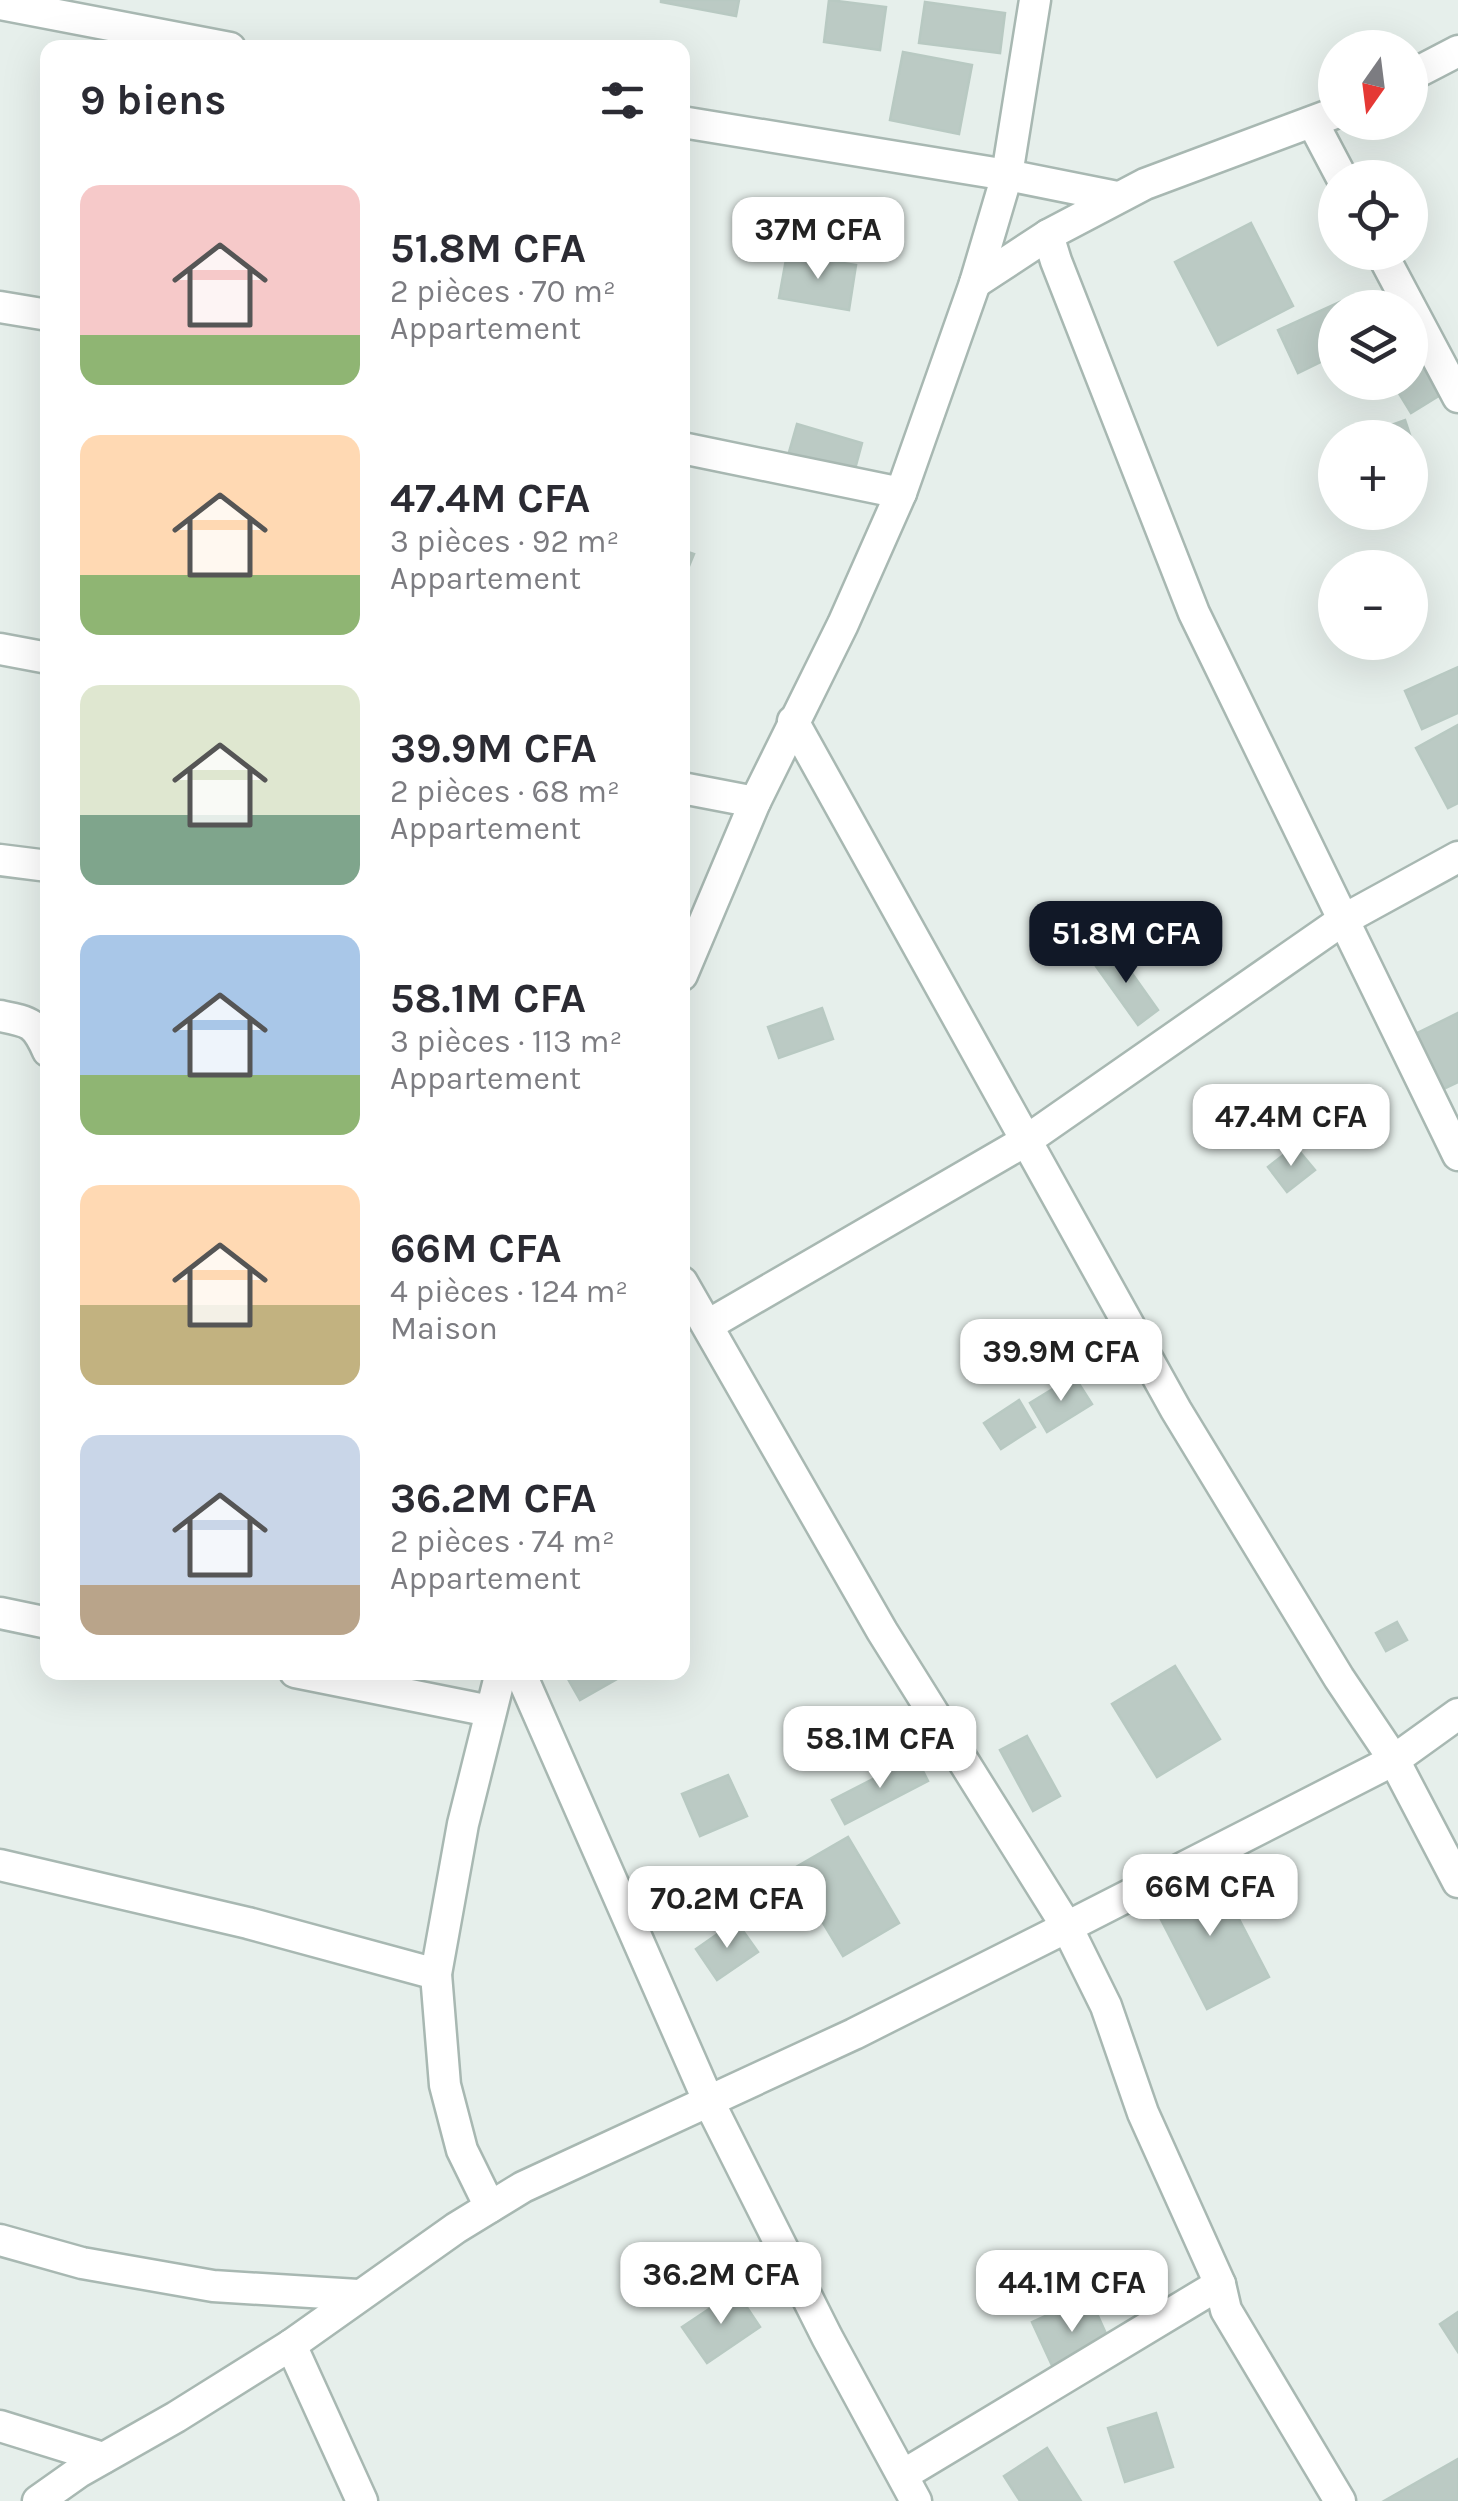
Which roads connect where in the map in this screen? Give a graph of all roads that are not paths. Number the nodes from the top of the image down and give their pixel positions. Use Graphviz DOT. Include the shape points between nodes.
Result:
graph roads {
  1 [pos="1035,0"];
  2 [pos="0,4"];
  3 [pos="188,40"];
  4 [pos="1458,51"];
  5 [pos="1428,67"];
  6 [pos="1318,120"];
  7 [pos="690,123"];
  8 [pos="1007,175"];
  9 [pos="1116,197"];
  10 [pos="1048,235"];
  11 [pos="1391,270"];
  12 [pos="975,282"];
  13 [pos="0,308"];
  14 [pos="40,314"];
  15 [pos="1458,397"];
  16 [pos="690,450"];
  17 [pos="901,493"];
  18 [pos="0,648"];
  19 [pos="40,656"];
  20 [pos="794,721"];
  21 [pos="690,790"];
  22 [pos="755,802"];
  23 [pos="1458,857"];
  24 [pos="0,860"];
  25 [pos="40,865"];
  26 [pos="1343,920"];
  27 [pos="690,956"];
  28 [pos="0,1016"];
  29 [pos="40,1034"];
  30 [pos="1027,1140"];
  31 [pos="1458,1155"];
  32 [pos="690,1295"];
  33 [pos="708,1325"];
  34 [pos="0,1613"];
  35 [pos="40,1621"];
  36 [pos="334,1680"];
  37 [pos="499,1680"];
  38 [pos="524,1680"];
  39 [pos="490,1712"];
  40 [pos="1458,1714"];
  41 [pos="1394,1760"];
  42 [pos="0,1865"];
  43 [pos="1458,1882"];
  44 [pos="1067,1927"];
  45 [pos="436,1974"];
  46 [pos="708,2100"];
  47 [pos="490,2207"];
  48 [pos="0,2240"];
  49 [pos="1220,2284"];
  50 [pos="358,2295"];
  51 [pos="291,2345"];
  52 [pos="0,2426"];
  53 [pos="103,2458"];
  54 [pos="910,2488"];
  55 [pos="42,2500"];
  56 [pos="362,2501"];
  57 [pos="1340,2501"];
  1 -- 8 [label="street"];
  2 -- 3 [label="street"];
  4 -- 5 [label="street"];
  6 -- 9 [label="street"];
  7 -- 8 [label="street"];
  8 -- 9 [label="street"];
  8 -- 12 [label="street"];
  9 -- 10 [label="street"];
  10 -- 12 [label="street"];
  10 -- 26 [label="street" via="1194,612"];
  11 -- 15 [label="street"];
  12 -- 17 [label="street"];
  13 -- 14 [label="street"];
  16 -- 17 [label="street"];
  17 -- 20 [label="street"];
  18 -- 19 [label="street"];
  20 -- 22 [label="street"];
  20 -- 30 [label="street"];
  21 -- 22 [label="street"];
  22 -- 27 [label="street"];
  23 -- 26 [label="street"];
  24 -- 25 [label="street"];
  26 -- 30 [label="street"];
  26 -- 31 [label="street"];
  28 -- 29 [label="street" via="27,1021"];
  30 -- 33 [label="street"];
  30 -- 41 [label="street" via="1176,1410"];
  32 -- 33 [label="street"];
  33 -- 44 [label="street" via="882,1631"];
  34 -- 35 [label="street"];
  36 -- 39 [label="street"];
  37 -- 39 [label="street"];
  38 -- 46 [label="street"];
  39 -- 45 [label="street"];
  40 -- 41 [label="street"];
  41 -- 43 [label="street"];
  41 -- 44 [label="street"];
  42 -- 45 [label="street"];
  44 -- 46 [label="street"];
  44 -- 49 [label="street"];
  45 -- 47 [label="street" via="444,2085 462,2150"];
  46 -- 47 [label="street"];
  46 -- 54 [label="street"];
  47 -- 50 [label="street"];
  48 -- 50 [label="street" via="82,2264 213,2286"];
  49 -- 54 [label="street"];
  49 -- 57 [label="street" via="1226,2310"];
  50 -- 51 [label="street"];
  51 -- 53 [label="street"];
  51 -- 56 [label="street"];
  52 -- 53 [label="street"];
  53 -- 55 [label="street"];
}
